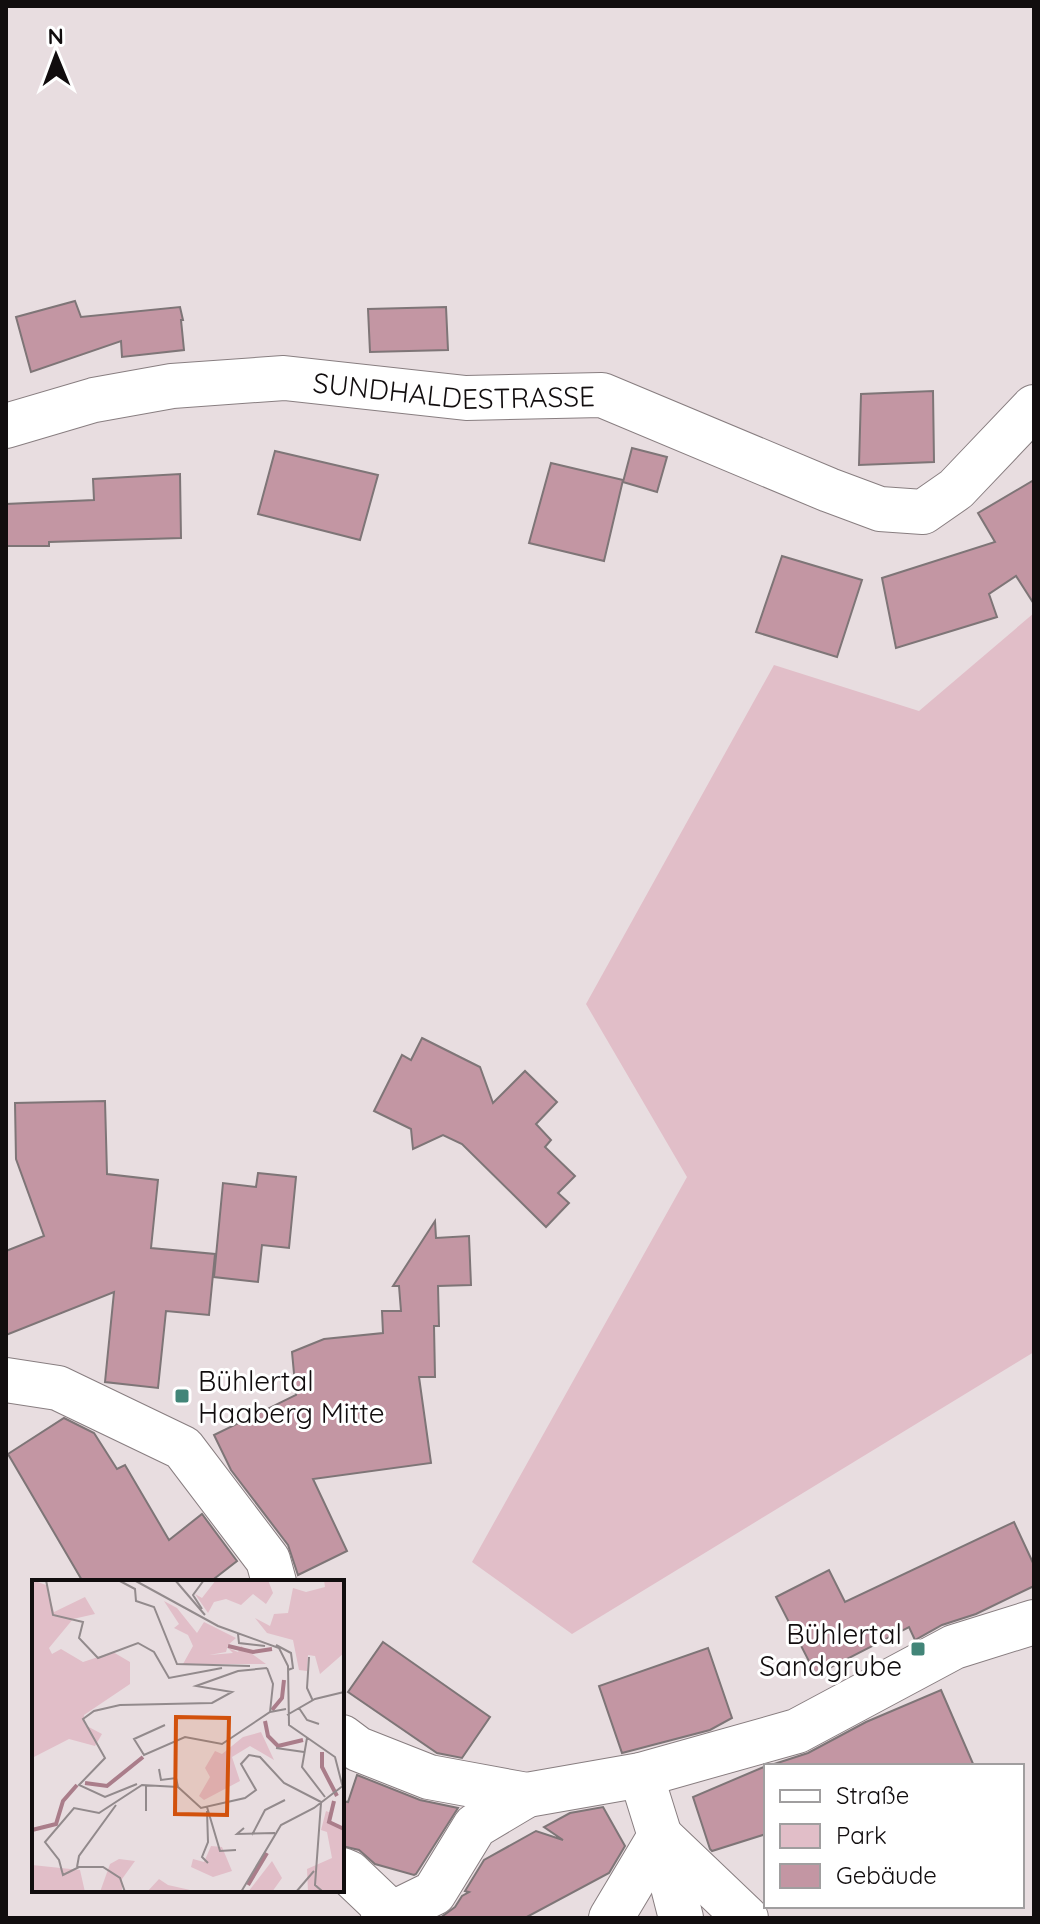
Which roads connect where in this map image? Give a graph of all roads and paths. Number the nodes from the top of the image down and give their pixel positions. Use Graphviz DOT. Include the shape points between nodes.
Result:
graph roads {
  1 [pos="1034,407"];
  2 [pos="6,426"];
  3 [pos="6,1380"];
  4 [pos="273,1580"];
  5 [pos="1034,1622"];
  6 [pos="344,1738"];
  7 [pos="641,1775"];
  8 [pos="527,1795"];
  9 [pos="660,1836"];
  10 [pos="344,1871"];
  11 [pos="387,1915"];
  12 [pos="611,1918"];
  13 [pos="681,1918"];
  14 [pos="746,1918"];
  1 -- 2 [label="street, SUNDHALDESTRASSE" via="956,489 923,512 880,509 602,395 466,398 284,378 172,386 94,400"];
  3 -- 4 [label="street" via="58,1388 183,1448 268,1560"];
  5 -- 7 [label="street" via="954,1647 797,1731"];
  6 -- 8 [label="street" via="429,1777"];
  7 -- 8 [label="street"];
  7 -- 9 [label="street"];
  8 -- 11 [label="street" via="475,1826 434,1893"];
  9 -- 12 [label="street"];
  9 -- 13 [label="street"];
  9 -- 14 [label="street"];
  10 -- 11 [label="street"];
}
